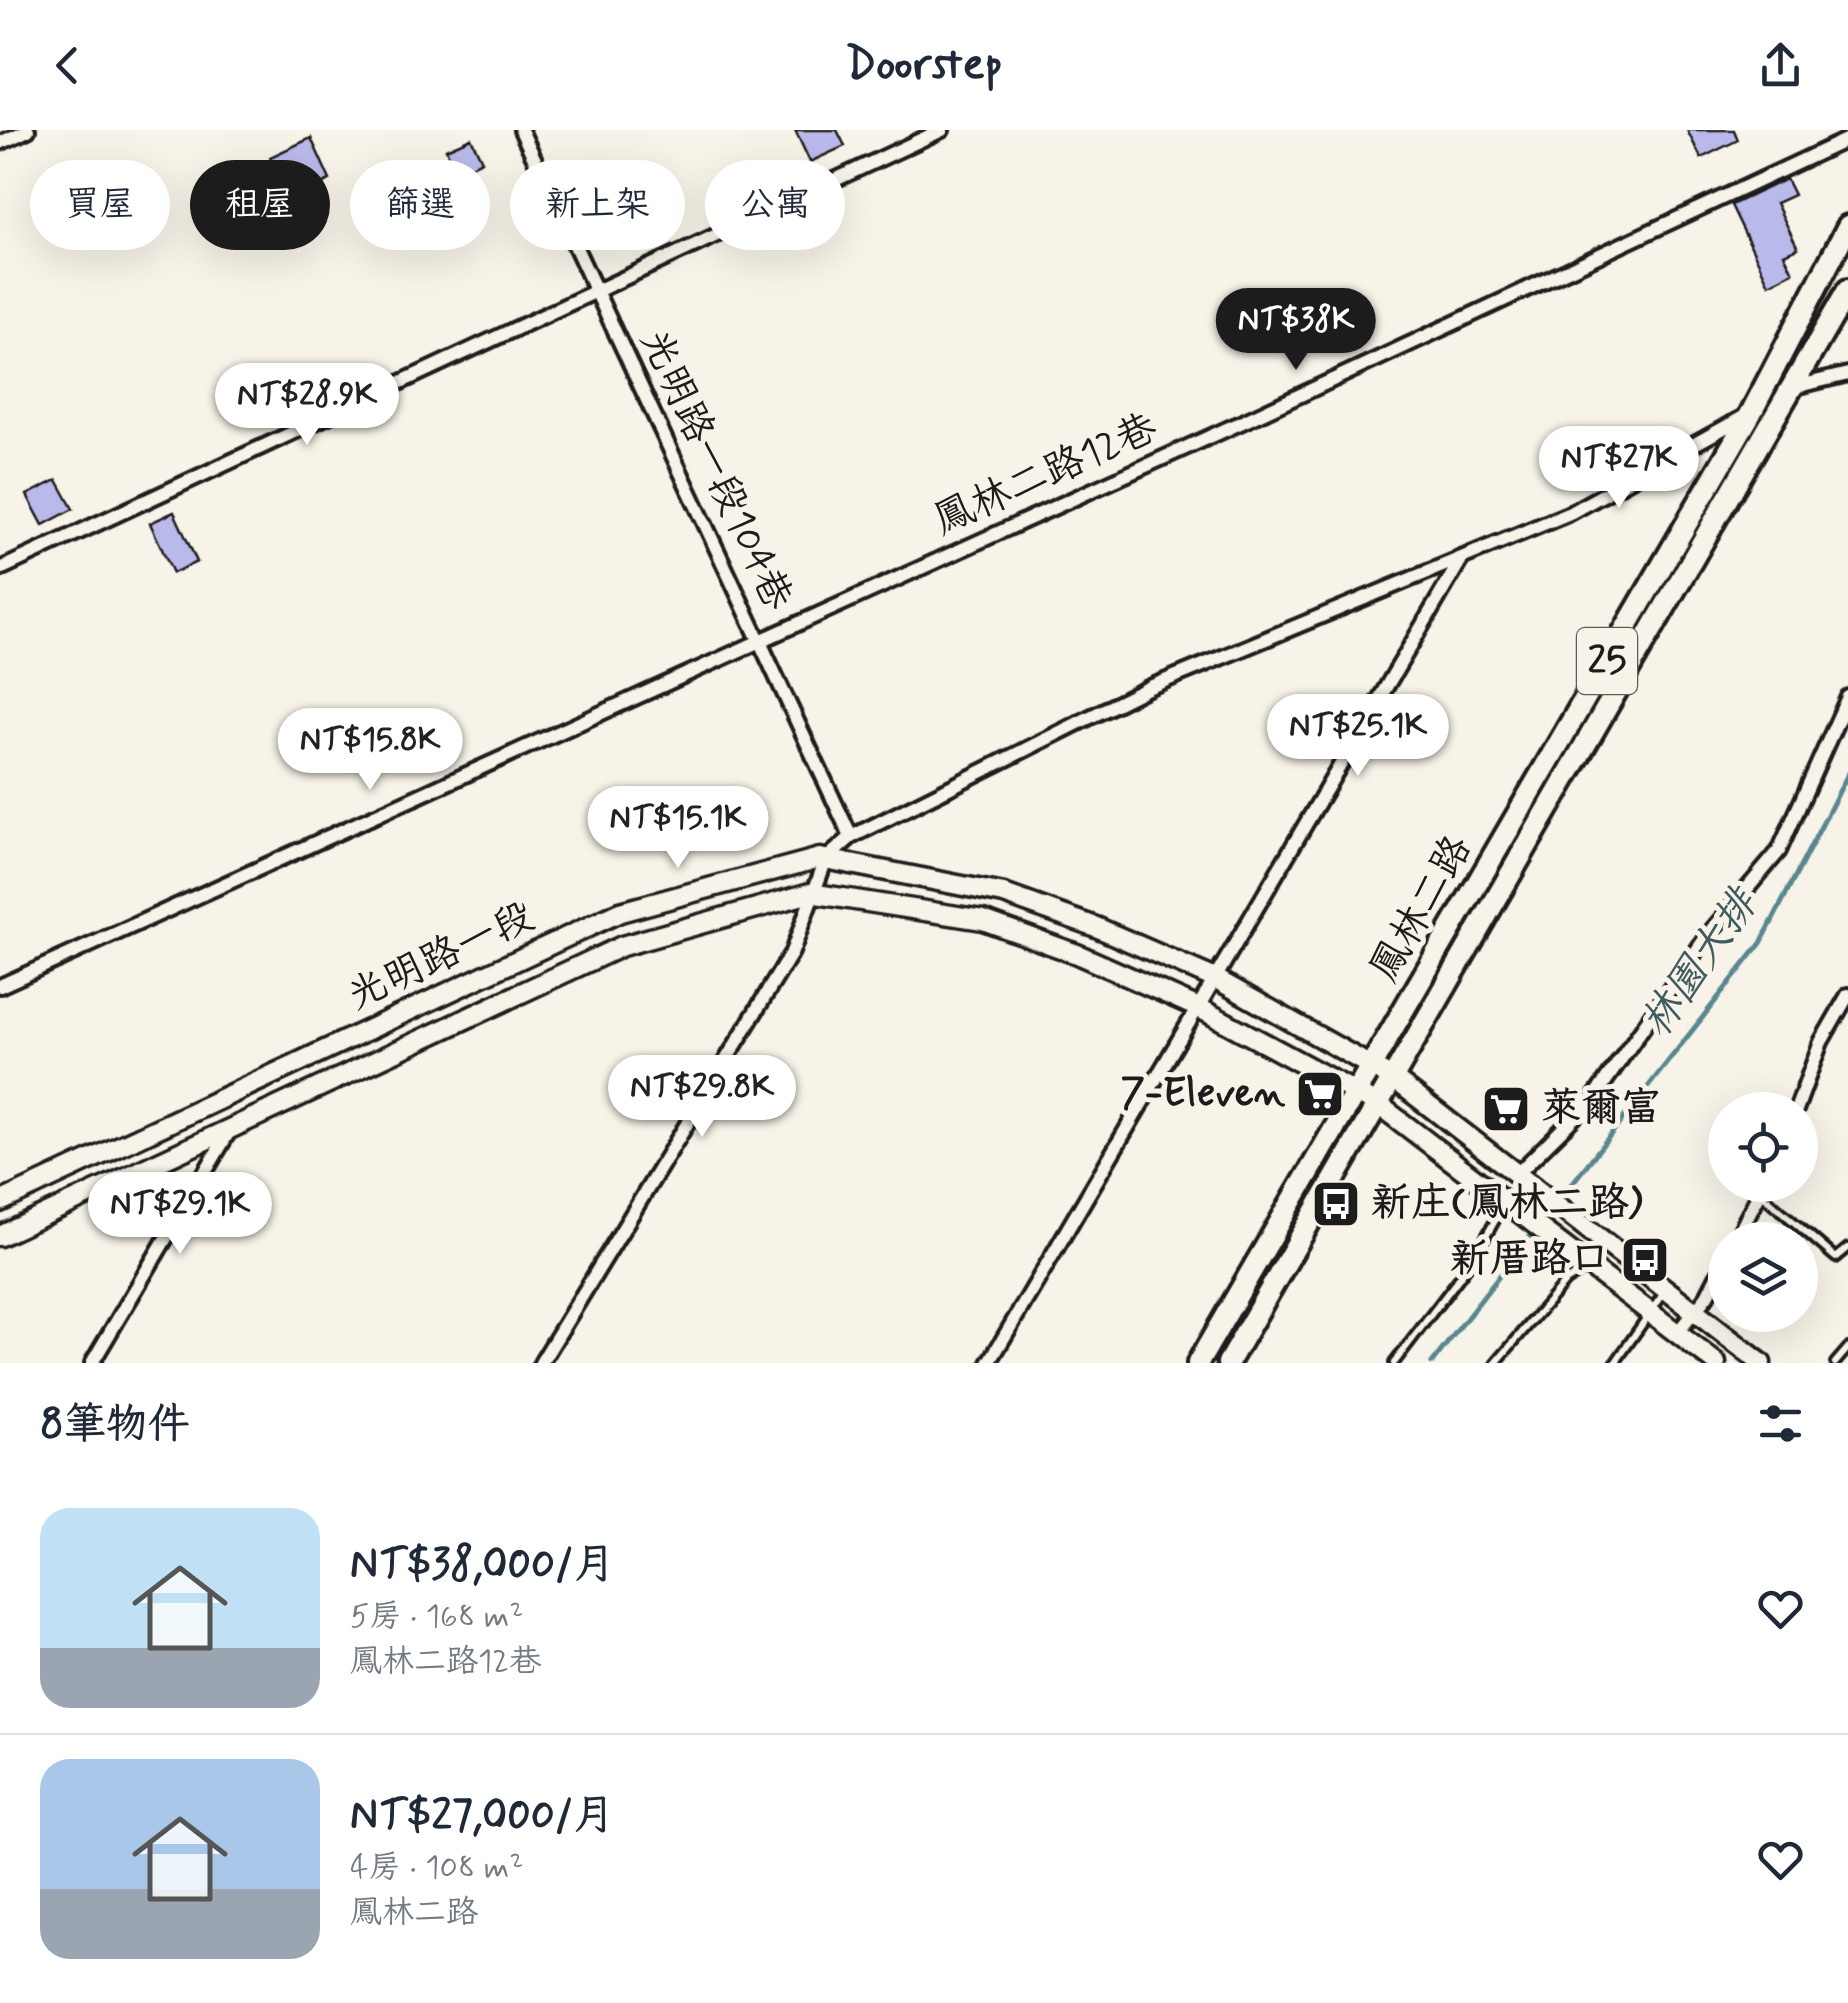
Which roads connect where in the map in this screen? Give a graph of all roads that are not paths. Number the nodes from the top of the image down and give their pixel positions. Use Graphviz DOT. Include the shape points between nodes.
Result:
graph roads {
  1 [pos="28,130"];
  2 [pos="520,130"];
  3 [pos="942,130"];
  4 [pos="1848,139"];
  5 [pos="0,143"];
  6 [pos="1848,226"];
  7 [pos="596,289"];
  8 [pos="1848,290"];
  9 [pos="1848,374"];
  10 [pos="1795,386"];
  11 [pos="1751,413"];
  12 [pos="1462,558"];
  13 [pos="0,569"];
  14 [pos="758,639"];
  15 [pos="1848,697"];
  16 [pos="850,838"];
  17 [pos="826,859"];
  18 [pos="810,893"];
  19 [pos="1218,980"];
  20 [pos="0,986"];
  21 [pos="1848,995"];
  22 [pos="1201,1009"];
  23 [pos="1372,1066"];
  24 [pos="1394,1080"];
  25 [pos="1356,1091"];
  26 [pos="1803,1092"];
  27 [pos="1379,1105"];
  28 [pos="230,1130"];
  29 [pos="1519,1178"];
  30 [pos="0,1202"];
  31 [pos="1506,1202"];
  32 [pos="1775,1202"];
  33 [pos="0,1236"];
  34 [pos="1848,1248"];
  35 [pos="1586,1263"];
  36 [pos="1667,1290"];
  37 [pos="1708,1290"];
  38 [pos="1696,1311"];
  39 [pos="1654,1312"];
  40 [pos="1678,1332"];
  41 [pos="1848,1348"];
  42 [pos="92,1363"];
  43 [pos="540,1363"];
  44 [pos="989,1363"];
  45 [pos="1198,1363"];
  46 [pos="1228,1363"];
  47 [pos="1394,1363"];
  48 [pos="1496,1363"];
  49 [pos="1615,1363"];
  50 [pos="1716,1363"];
  51 [pos="1761,1363"];
  52 [pos="1835,1363"];
  1 -- 5 [label="street"];
  2 -- 7 [label="street, 光明路一段104巷"];
  3 -- 7 [label="street"];
  4 -- 14 [label="street, 鳳林二路12巷"];
  6 -- 11 [label="main road, 鳳林二路 / 25"];
  7 -- 13 [label="street"];
  7 -- 14 [label="street, 光明路一段104巷"];
  8 -- 10 [label="main road, 鳳林二路 / 25"];
  9 -- 10 [label="street"];
  10 -- 24 [label="main road, 鳳林二路 / 25"];
  11 -- 12 [label="street" via="1570,513"];
  11 -- 23 [label="main road, 鳳林二路 / 25"];
  12 -- 16 [label="street" via="1150,687"];
  12 -- 19 [label="street"];
  14 -- 16 [label="street, 光明路一段104巷"];
  14 -- 20 [label="street, 鳳林二路12巷"];
  15 -- 29 [label="street" via="1779,850 1707,936 1593,1099"];
  16 -- 17 [label="street"];
  17 -- 18 [label="street"];
  17 -- 19 [label="street, 光明路一段" via="1004,894"];
  17 -- 30 [label="street, 光明路一段" via="620,912"];
  18 -- 22 [label="street, 光明路一段" via="984,920"];
  18 -- 28 [label="street, 光明路一段" via="622,946"];
  18 -- 43 [label="street" via="792,952"];
  19 -- 22 [label="street"];
  19 -- 23 [label="street, 光明路一段"];
  21 -- 26 [label="street"];
  22 -- 25 [label="street, 光明路一段"];
  22 -- 44 [label="street"];
  23 -- 24 [label="street, 光明路一段"];
  23 -- 25 [label="main road, 鳳林二路 / 25"];
  24 -- 27 [label="main road, 鳳林二路 / 25"];
  24 -- 29 [label="street, 光明路一段"];
  25 -- 27 [label="street, 光明路一段"];
  25 -- 45 [label="main road, 鳳林二路 / 25"];
  27 -- 31 [label="street, 光明路一段"];
  27 -- 46 [label="main road, 鳳林二路 / 25"];
  28 -- 33 [label="street, 光明路一段"];
  28 -- 42 [label="street"];
  29 -- 36 [label="street, 光明路一段"];
  31 -- 35 [label="street, 光明路一段"];
  31 -- 47 [label="lane" via="1472,1262"];
  32 -- 34 [label="lane" via="1836,1258"];
  35 -- 39 [label="street, 光明路一段"];
  35 -- 48 [label="lane"];
  36 -- 38 [label="street, 光明路一段"];
  36 -- 39 [label="lane"];
  37 -- 38 [label="street"];
  38 -- 40 [label="street"];
  38 -- 51 [label="street, 光明路一段"];
  39 -- 40 [label="street, 光明路一段"];
  39 -- 49 [label="lane"];
  40 -- 50 [label="street, 光明路一段"];
  41 -- 52 [label="lane"];
}
